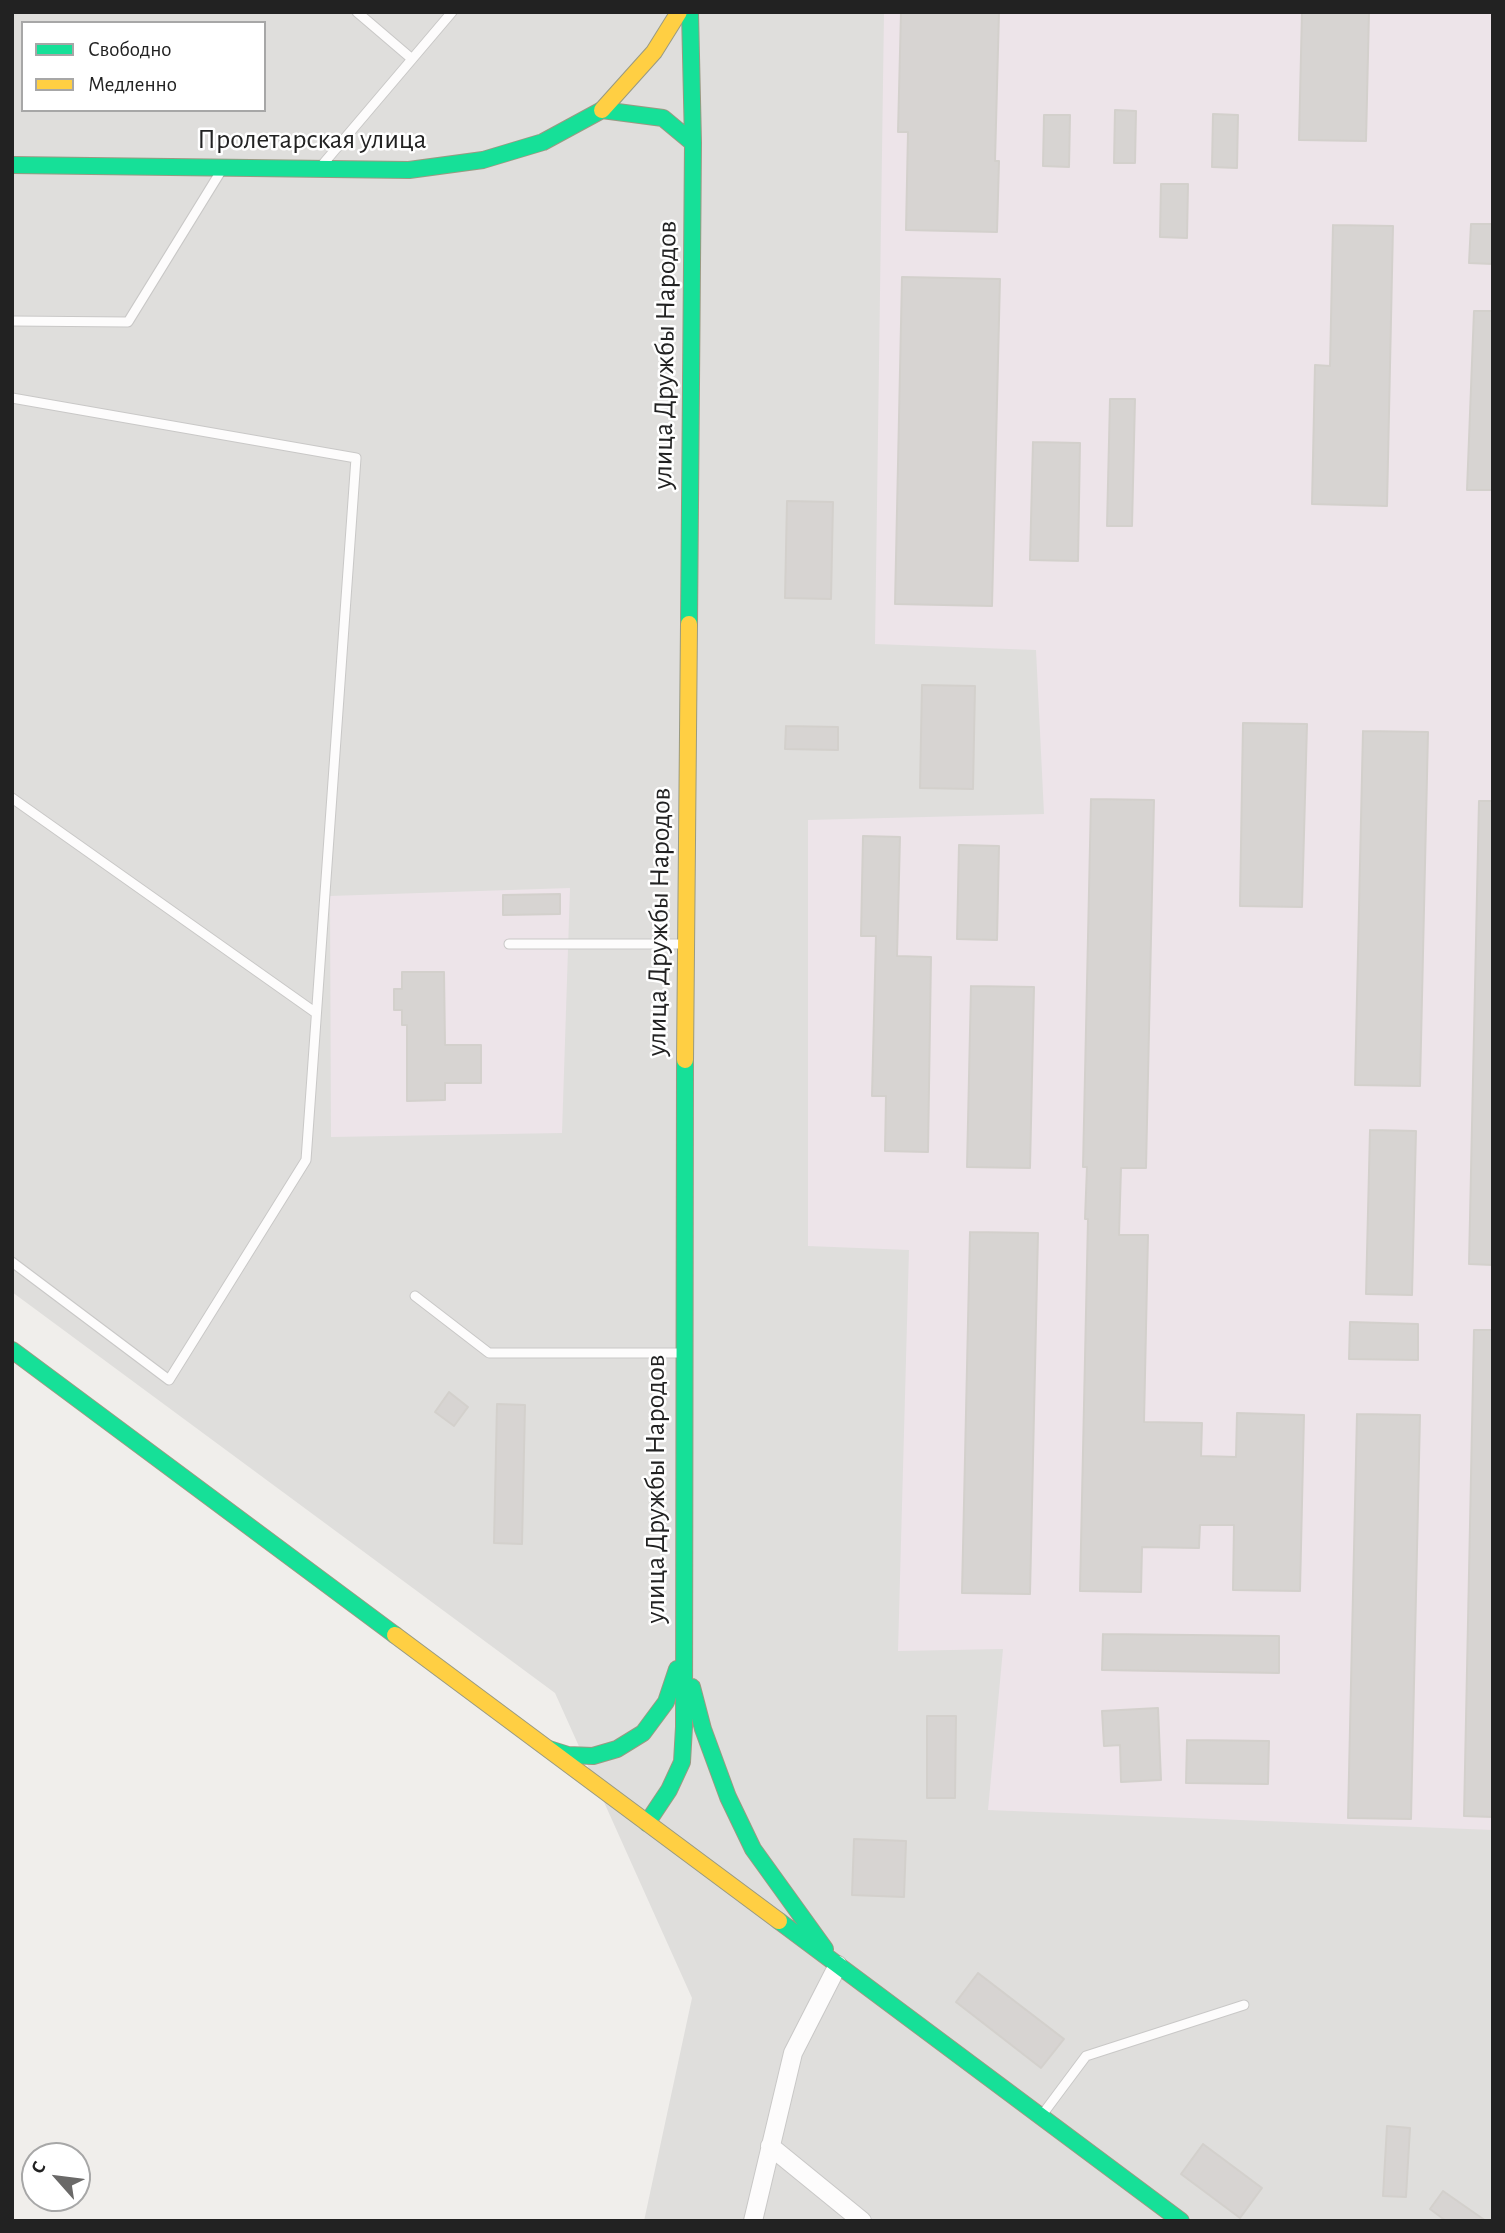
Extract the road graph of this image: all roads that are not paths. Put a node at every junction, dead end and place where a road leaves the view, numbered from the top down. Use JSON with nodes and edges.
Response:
{"nodes":[{"id":1,"x":358,"y":12,"type":"edge"},
{"id":2,"x":452,"y":12,"type":"edge"},
{"id":3,"x":679,"y":12,"type":"edge"},
{"id":4,"x":690,"y":12,"type":"edge"},
{"id":5,"x":412,"y":59,"type":"junction"},
{"id":6,"x":602,"y":110,"type":"junction"},
{"id":7,"x":693,"y":143,"type":"junction"},
{"id":8,"x":12,"y":166,"type":"edge"},
{"id":9,"x":223,"y":168,"type":"junction"},
{"id":10,"x":320,"y":168,"type":"junction"},
{"id":11,"x":12,"y":321,"type":"edge"},
{"id":12,"x":12,"y":398,"type":"edge"},
{"id":13,"x":12,"y":798,"type":"edge"},
{"id":14,"x":509,"y":944,"type":"dead end"},
{"id":15,"x":685,"y":944,"type":"junction"},
{"id":16,"x":316,"y":1013,"type":"junction"},
{"id":17,"x":12,"y":1262,"type":"edge"},
{"id":18,"x":415,"y":1296,"type":"dead end"},
{"id":19,"x":12,"y":1350,"type":"edge"},
{"id":20,"x":682,"y":1353,"type":"junction"},
{"id":21,"x":683,"y":1652,"type":"junction"},
{"id":22,"x":542,"y":1747,"type":"junction"},
{"id":23,"x":647,"y":1823,"type":"junction"},
{"id":24,"x":838,"y":1965,"type":"junction"},
{"id":25,"x":1244,"y":2004,"type":"dead end"},
{"id":26,"x":1041,"y":2116,"type":"junction"},
{"id":27,"x":770,"y":2146,"type":"junction"},
{"id":28,"x":852,"y":2217,"type":"edge"},
{"id":29,"x":752,"y":2221,"type":"edge"},
{"id":30,"x":1181,"y":2221,"type":"edge"}],
"edges":[{"from":1,"to":5,"type":"lane"},
{"from":2,"to":5,"type":"lane"},
{"from":3,"to":6,"type":"street","name":"Пролетарская улица"},
{"from":4,"to":7,"type":"street","name":"улица Дружбы Народов"},
{"from":5,"to":10,"type":"lane"},
{"from":6,"to":7,"type":"street"},
{"from":6,"to":10,"type":"street","name":"Пролетарская улица"},
{"from":7,"to":15,"type":"street","name":"улица Дружбы Народов"},
{"from":8,"to":9,"type":"street","name":"Пролетарская улица"},
{"from":9,"to":10,"type":"street","name":"Пролетарская улица"},
{"from":9,"to":11,"type":"lane"},
{"from":12,"to":16,"type":"lane"},
{"from":13,"to":16,"type":"lane"},
{"from":14,"to":15,"type":"lane"},
{"from":15,"to":20,"type":"street","name":"улица Дружбы Народов"},
{"from":16,"to":17,"type":"lane"},
{"from":18,"to":20,"type":"lane"},
{"from":19,"to":22,"type":"street"},
{"from":20,"to":21,"type":"street","name":"улица Дружбы Народов"},
{"from":21,"to":22,"type":"street"},
{"from":21,"to":23,"type":"street","name":"улица Дружбы Народов"},
{"from":21,"to":24,"type":"street"},
{"from":22,"to":23,"type":"street"},
{"from":23,"to":24,"type":"street"},
{"from":24,"to":26,"type":"street"},
{"from":24,"to":27,"type":"street"},
{"from":25,"to":26,"type":"lane"},
{"from":26,"to":30,"type":"street"},
{"from":27,"to":28,"type":"street"},
{"from":27,"to":29,"type":"street"}]}
